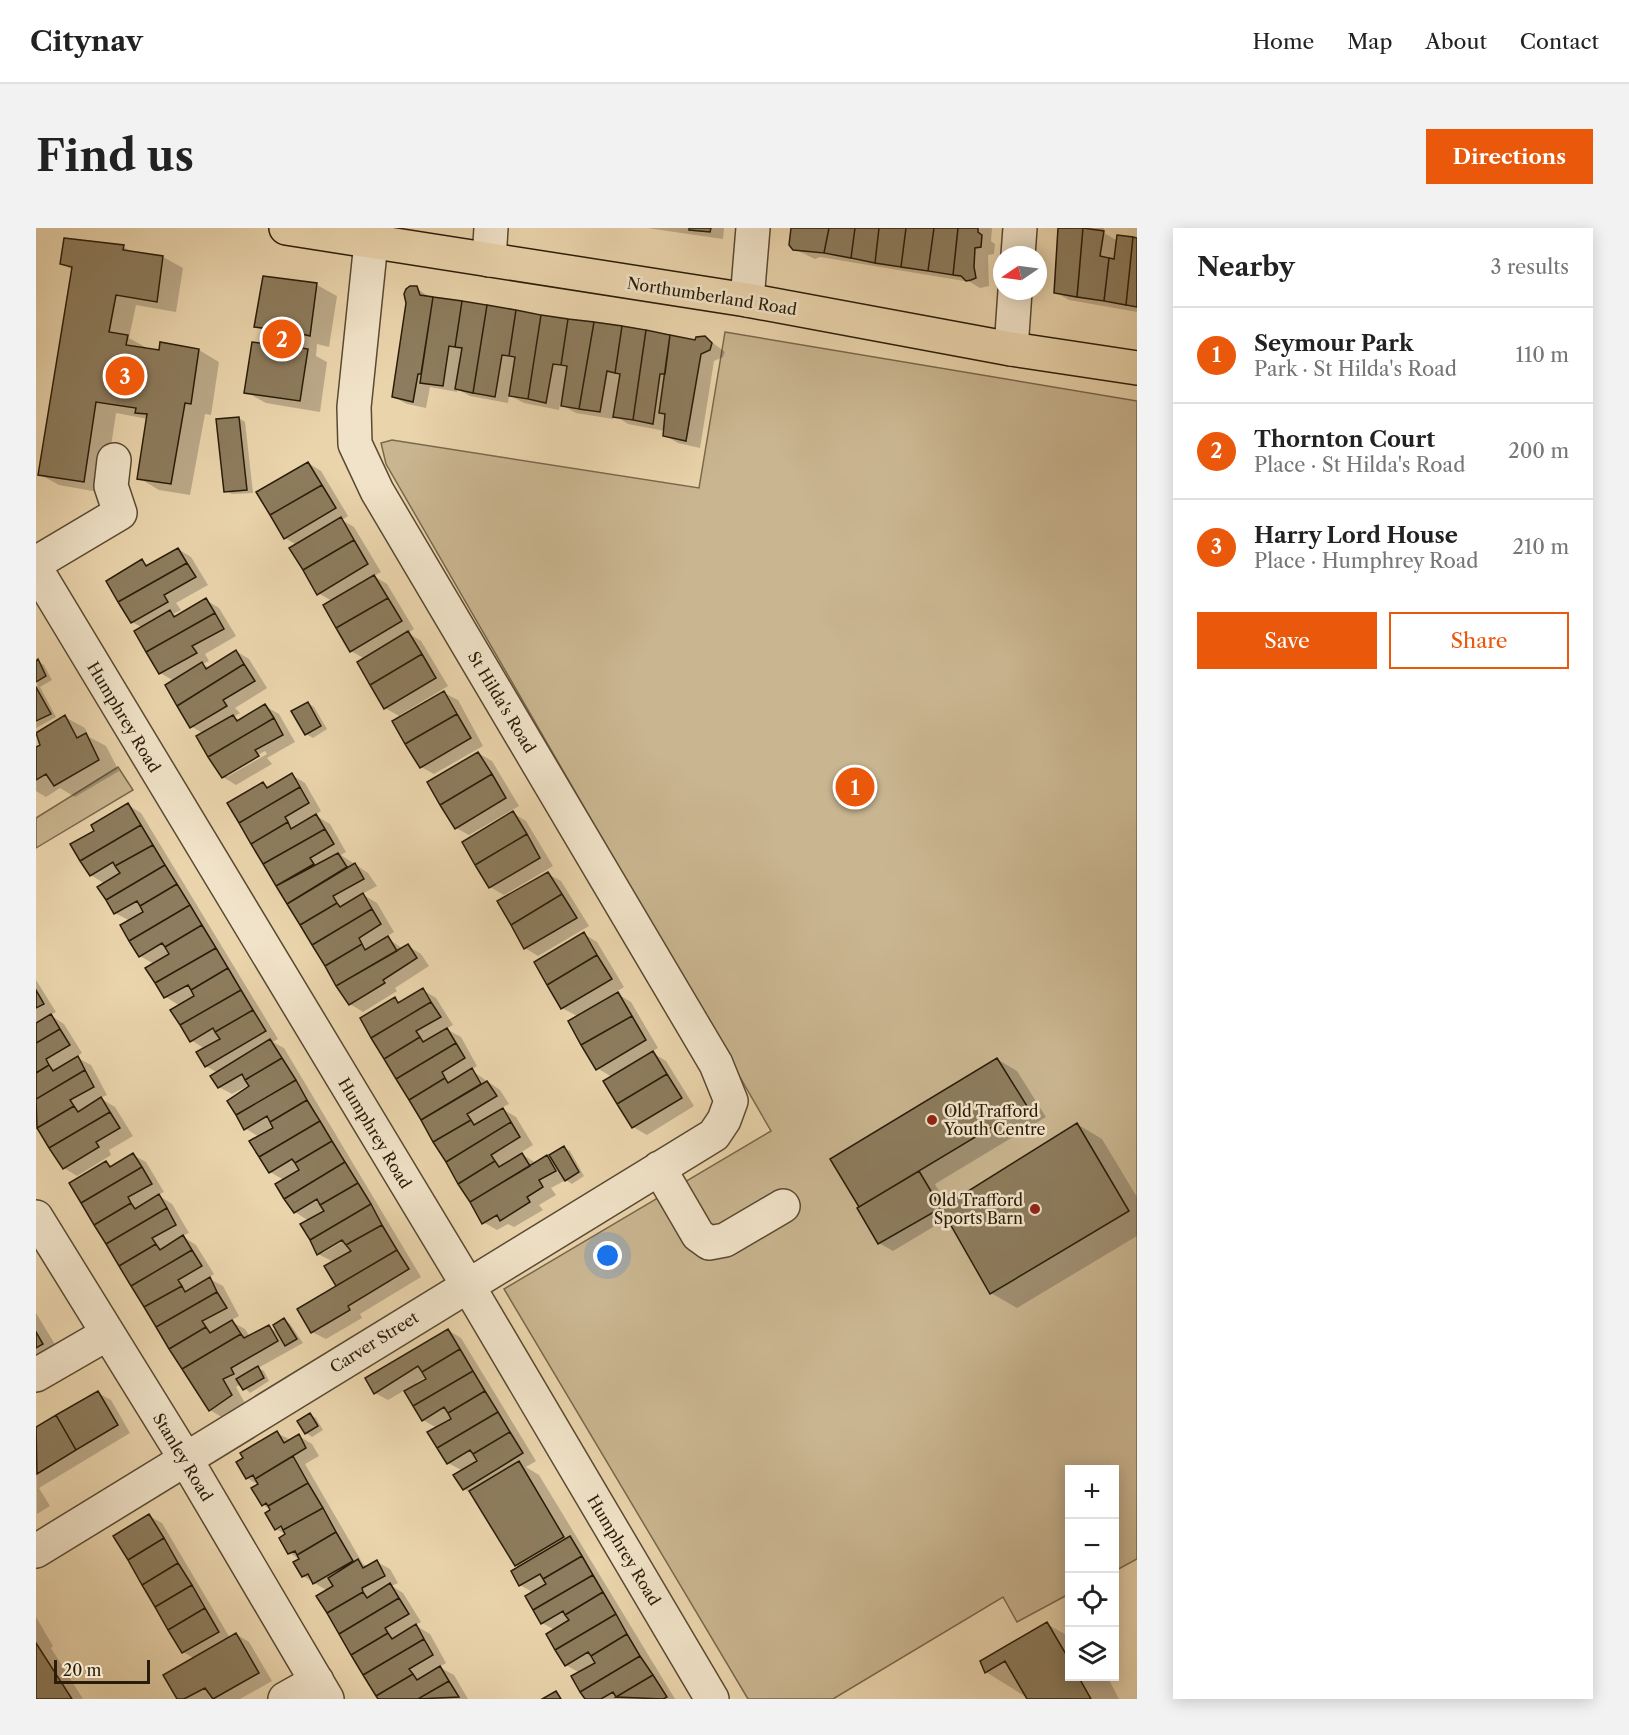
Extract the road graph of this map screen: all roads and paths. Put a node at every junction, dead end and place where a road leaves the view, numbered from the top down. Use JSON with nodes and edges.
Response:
{"nodes":[{"id":1,"x":286,"y":228,"type":"edge"},
{"id":2,"x":491,"y":228,"type":"edge"},
{"id":3,"x":753,"y":228,"type":"edge"},
{"id":4,"x":1020,"y":228,"type":"edge"},
{"id":5,"x":371,"y":242,"type":"junction"},
{"id":6,"x":1019,"y":246,"type":"edge"},
{"id":7,"x":489,"y":260,"type":"junction"},
{"id":8,"x":747,"y":300,"type":"junction"},
{"id":9,"x":1014,"y":300,"type":"edge"},
{"id":10,"x":1011,"y":349,"type":"junction"},
{"id":11,"x":1137,"y":368,"type":"edge"},
{"id":12,"x":114,"y":460,"type":"dead end"},
{"id":13,"x":36,"y":563,"type":"edge"},
{"id":14,"x":36,"y":568,"type":"edge"},
{"id":15,"x":714,"y":1135,"type":"joint"},
{"id":16,"x":659,"y":1168,"type":"junction"},
{"id":17,"x":783,"y":1206,"type":"dead end"},
{"id":18,"x":36,"y":1217,"type":"edge"},
{"id":19,"x":467,"y":1284,"type":"junction"},
{"id":20,"x":107,"y":1334,"type":"junction"},
{"id":21,"x":36,"y":1375,"type":"edge"},
{"id":22,"x":185,"y":1458,"type":"junction"},
{"id":23,"x":39,"y":1559,"type":"edge"},
{"id":24,"x":322,"y":1690,"type":"edge"},
{"id":25,"x":285,"y":1699,"type":"edge"},
{"id":26,"x":712,"y":1699,"type":"edge"}],
"edges":[{"from":1,"to":5,"type":"main road","name":"Northumberland Road"},
{"from":2,"to":7,"type":"street"},
{"from":3,"to":8,"type":"street"},
{"from":4,"to":6,"type":"street"},
{"from":5,"to":7,"type":"main road","name":"Northumberland Road"},
{"from":5,"to":15,"type":"street","name":"St Hilda's Road"},
{"from":7,"to":8,"type":"main road","name":"Northumberland Road"},
{"from":8,"to":10,"type":"main road","name":"Northumberland Road"},
{"from":9,"to":10,"type":"street"},
{"from":10,"to":11,"type":"main road","name":"Northumberland Road"},
{"from":12,"to":13,"type":"street"},
{"from":14,"to":19,"type":"street","name":"Humphrey Road"},
{"from":15,"to":16,"type":"street","name":"Carver Street"},
{"from":16,"to":17,"type":"street"},
{"from":16,"to":19,"type":"street","name":"Carver Street"},
{"from":18,"to":20,"type":"street","name":"Stanley Road"},
{"from":19,"to":22,"type":"street","name":"Carver Street"},
{"from":19,"to":26,"type":"street","name":"Humphrey Road"},
{"from":20,"to":21,"type":"street"},
{"from":20,"to":22,"type":"street","name":"Stanley Road"},
{"from":22,"to":23,"type":"street","name":"Carver Street"},
{"from":22,"to":24,"type":"street","name":"Stanley Road"},
{"from":24,"to":25,"type":"street"}]}
